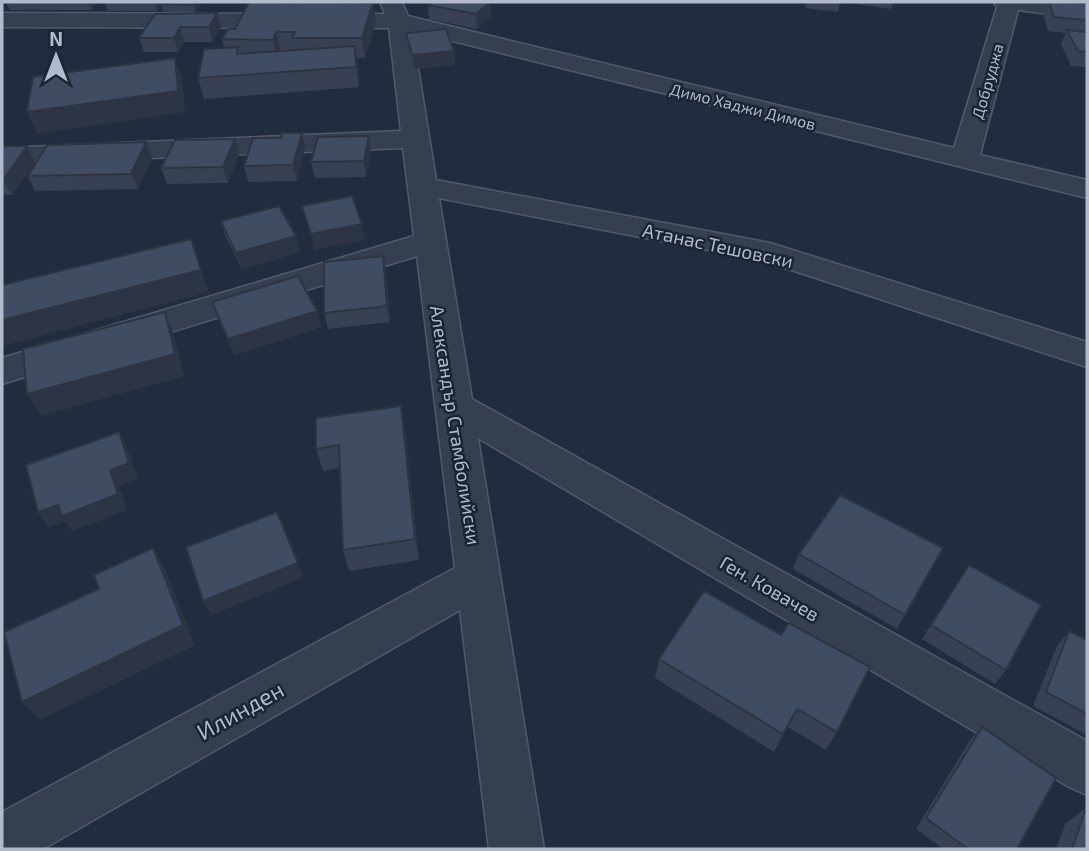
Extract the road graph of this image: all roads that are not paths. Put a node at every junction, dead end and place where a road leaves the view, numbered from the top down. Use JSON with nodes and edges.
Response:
{"nodes":[{"id":1,"x":1004,"y":2,"type":"edge"},
{"id":2,"x":1009,"y":2,"type":"edge"},
{"id":3,"x":395,"y":11,"type":"edge"},
{"id":4,"x":1087,"y":12,"type":"edge"},
{"id":5,"x":2,"y":20,"type":"edge"},
{"id":6,"x":415,"y":139,"type":"junction"},
{"id":7,"x":2,"y":156,"type":"edge"},
{"id":8,"x":965,"y":160,"type":"junction"},
{"id":9,"x":422,"y":186,"type":"junction"},
{"id":10,"x":1087,"y":189,"type":"edge"},
{"id":11,"x":429,"y":242,"type":"junction"},
{"id":12,"x":1087,"y":355,"type":"edge"},
{"id":13,"x":2,"y":371,"type":"edge"},
{"id":14,"x":453,"y":407,"type":"junction"},
{"id":15,"x":479,"y":577,"type":"junction"},
{"id":16,"x":1087,"y":769,"type":"edge"},
{"id":17,"x":2,"y":842,"type":"edge"},
{"id":18,"x":517,"y":849,"type":"edge"}],
"edges":[{"from":1,"to":2,"type":"street"},
{"from":2,"to":4,"type":"street"},
{"from":2,"to":8,"type":"street","name":"Добруджа"},
{"from":3,"to":5,"type":"street","name":"Димо Хаджи Димов"},
{"from":3,"to":6,"type":"street","name":"Александър Стамболийски"},
{"from":3,"to":8,"type":"street","name":"Димо Хаджи Димов"},
{"from":6,"to":7,"type":"street"},
{"from":6,"to":9,"type":"street","name":"Александър Стамболийски"},
{"from":8,"to":10,"type":"street","name":"Димо Хаджи Димов"},
{"from":9,"to":11,"type":"street","name":"Александър Стамболийски"},
{"from":9,"to":12,"type":"street","name":"Атанас Тешовски"},
{"from":11,"to":13,"type":"street"},
{"from":11,"to":14,"type":"street","name":"Александър Стамболийски"},
{"from":14,"to":15,"type":"street","name":"Александър Стамболийски"},
{"from":14,"to":16,"type":"street","name":"Ген. Ковачев"},
{"from":15,"to":17,"type":"street","name":"Илинден"},
{"from":15,"to":18,"type":"street","name":"Александър Стамболийски"}]}
